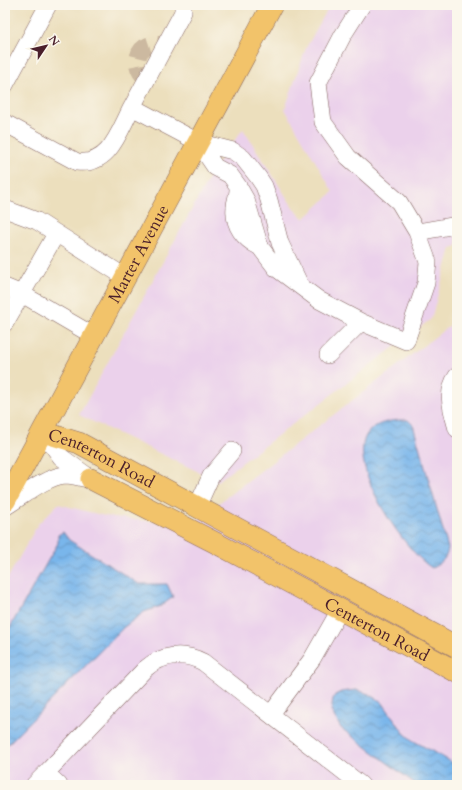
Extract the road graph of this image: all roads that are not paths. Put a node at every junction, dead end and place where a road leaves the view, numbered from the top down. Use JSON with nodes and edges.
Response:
{"nodes":[{"id":1,"x":48,"y":5,"type":"edge"},
{"id":2,"x":183,"y":5,"type":"edge"},
{"id":3,"x":272,"y":5,"type":"edge"},
{"id":4,"x":362,"y":5,"type":"edge"},
{"id":5,"x":5,"y":85,"type":"edge"},
{"id":6,"x":132,"y":107,"type":"junction"},
{"id":7,"x":5,"y":123,"type":"edge"},
{"id":8,"x":198,"y":142,"type":"junction"},
{"id":9,"x":5,"y":209,"type":"edge"},
{"id":10,"x":457,"y":225,"type":"edge"},
{"id":11,"x":418,"y":232,"type":"junction"},
{"id":12,"x":56,"y":234,"type":"junction"},
{"id":13,"x":125,"y":277,"type":"junction"},
{"id":14,"x":300,"y":285,"type":"junction"},
{"id":15,"x":5,"y":287,"type":"edge"},
{"id":16,"x":22,"y":294,"type":"junction"},
{"id":17,"x":361,"y":322,"type":"junction"},
{"id":18,"x":5,"y":323,"type":"edge"},
{"id":19,"x":94,"y":336,"type":"junction"},
{"id":20,"x":328,"y":355,"type":"dead end"},
{"id":21,"x":457,"y":376,"type":"edge"},
{"id":22,"x":457,"y":429,"type":"edge"},
{"id":23,"x":43,"y":432,"type":"junction"},
{"id":24,"x":232,"y":451,"type":"dead end"},
{"id":25,"x":91,"y":479,"type":"junction"},
{"id":26,"x":5,"y":501,"type":"edge"},
{"id":27,"x":197,"y":507,"type":"junction"},
{"id":28,"x":5,"y":508,"type":"edge"},
{"id":29,"x":340,"y":610,"type":"junction"},
{"id":30,"x":457,"y":647,"type":"edge"},
{"id":31,"x":457,"y":672,"type":"edge"},
{"id":32,"x":271,"y":714,"type":"junction"},
{"id":33,"x":46,"y":773,"type":"junction"},
{"id":34,"x":34,"y":785,"type":"edge"},
{"id":35,"x":59,"y":785,"type":"edge"},
{"id":36,"x":361,"y":785,"type":"edge"}],
"edges":[{"from":1,"to":5,"type":"street"},
{"from":2,"to":6,"type":"street"},
{"from":3,"to":8,"type":"main road","name":"Marter Avenue"},
{"from":4,"to":11,"type":"street"},
{"from":6,"to":7,"type":"street"},
{"from":6,"to":8,"type":"street"},
{"from":8,"to":13,"type":"main road","name":"Marter Avenue"},
{"from":8,"to":14,"type":"street"},
{"from":8,"to":14,"type":"street"},
{"from":9,"to":12,"type":"street"},
{"from":10,"to":11,"type":"street"},
{"from":11,"to":17,"type":"street"},
{"from":12,"to":13,"type":"street"},
{"from":12,"to":16,"type":"street"},
{"from":13,"to":19,"type":"main road","name":"Marter Avenue"},
{"from":14,"to":17,"type":"street"},
{"from":15,"to":16,"type":"street"},
{"from":16,"to":18,"type":"street"},
{"from":16,"to":19,"type":"street"},
{"from":17,"to":20,"type":"street"},
{"from":19,"to":23,"type":"main road","name":"Marter Avenue"},
{"from":21,"to":22,"type":"street"},
{"from":23,"to":25,"type":"street","name":"Centerton Road"},
{"from":23,"to":26,"type":"main road","name":"Marter Avenue"},
{"from":23,"to":27,"type":"main road","name":"Centerton Road"},
{"from":24,"to":27,"type":"street"},
{"from":25,"to":28,"type":"street"},
{"from":25,"to":29,"type":"main road","name":"Centerton Road"},
{"from":27,"to":30,"type":"main road","name":"Centerton Road"},
{"from":29,"to":31,"type":"main road","name":"Centerton Road"},
{"from":29,"to":32,"type":"street"},
{"from":32,"to":33,"type":"street"},
{"from":32,"to":36,"type":"street"},
{"from":33,"to":34,"type":"street"},
{"from":33,"to":35,"type":"street"}]}
